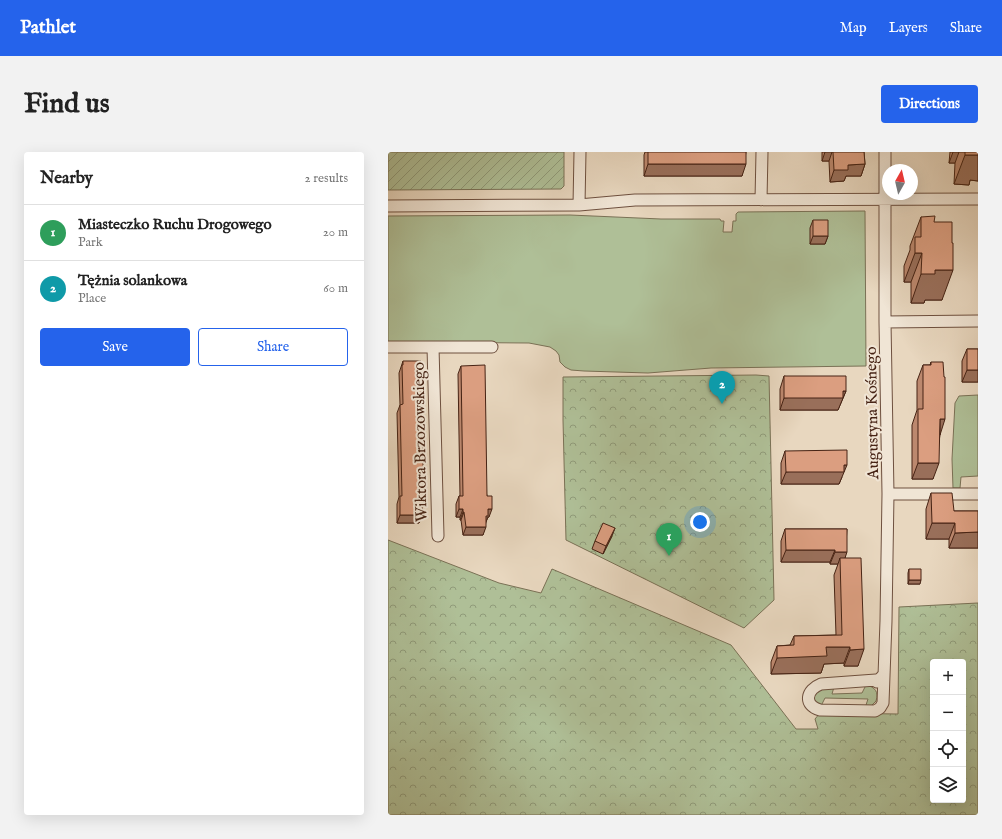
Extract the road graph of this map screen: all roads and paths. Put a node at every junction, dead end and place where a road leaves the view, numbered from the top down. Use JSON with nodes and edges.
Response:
{"nodes":[{"id":1,"x":580,"y":152,"type":"edge"},
{"id":2,"x":762,"y":152,"type":"edge"},
{"id":3,"x":886,"y":152,"type":"edge"},
{"id":4,"x":886,"y":164,"type":"edge"},
{"id":5,"x":882,"y":199,"type":"edge"},
{"id":6,"x":918,"y":199,"type":"edge"},
{"id":7,"x":978,"y":199,"type":"edge"},
{"id":8,"x":761,"y":200,"type":"junction"},
{"id":9,"x":886,"y":200,"type":"edge"},
{"id":10,"x":579,"y":205,"type":"junction"},
{"id":11,"x":388,"y":206,"type":"edge"},
{"id":12,"x":885,"y":322,"type":"junction"},
{"id":13,"x":978,"y":322,"type":"edge"},
{"id":14,"x":388,"y":347,"type":"edge"},
{"id":15,"x":433,"y":347,"type":"junction"},
{"id":16,"x":492,"y":347,"type":"dead end"},
{"id":17,"x":888,"y":494,"type":"junction"},
{"id":18,"x":978,"y":494,"type":"edge"},
{"id":19,"x":438,"y":536,"type":"dead end"},
{"id":20,"x":884,"y":674,"type":"junction"}],
"edges":[{"from":1,"to":10,"type":"street"},
{"from":2,"to":8,"type":"street"},
{"from":3,"to":4,"type":"street","name":"Augustyna Kośnego"},
{"from":5,"to":8,"type":"street"},
{"from":6,"to":7,"type":"street"},
{"from":8,"to":10,"type":"street"},
{"from":9,"to":12,"type":"street","name":"Augustyna Kośnego"},
{"from":10,"to":11,"type":"street"},
{"from":12,"to":13,"type":"street"},
{"from":12,"to":17,"type":"street","name":"Augustyna Kośnego"},
{"from":14,"to":15,"type":"street"},
{"from":15,"to":16,"type":"street"},
{"from":15,"to":19,"type":"street","name":"Wiktora Brzozowskiego"},
{"from":17,"to":18,"type":"street"},
{"from":17,"to":20,"type":"street","name":"Augustyna Kośnego"},
{"from":20,"to":20,"type":"street","name":"Augustyna Kośnego"}]}
